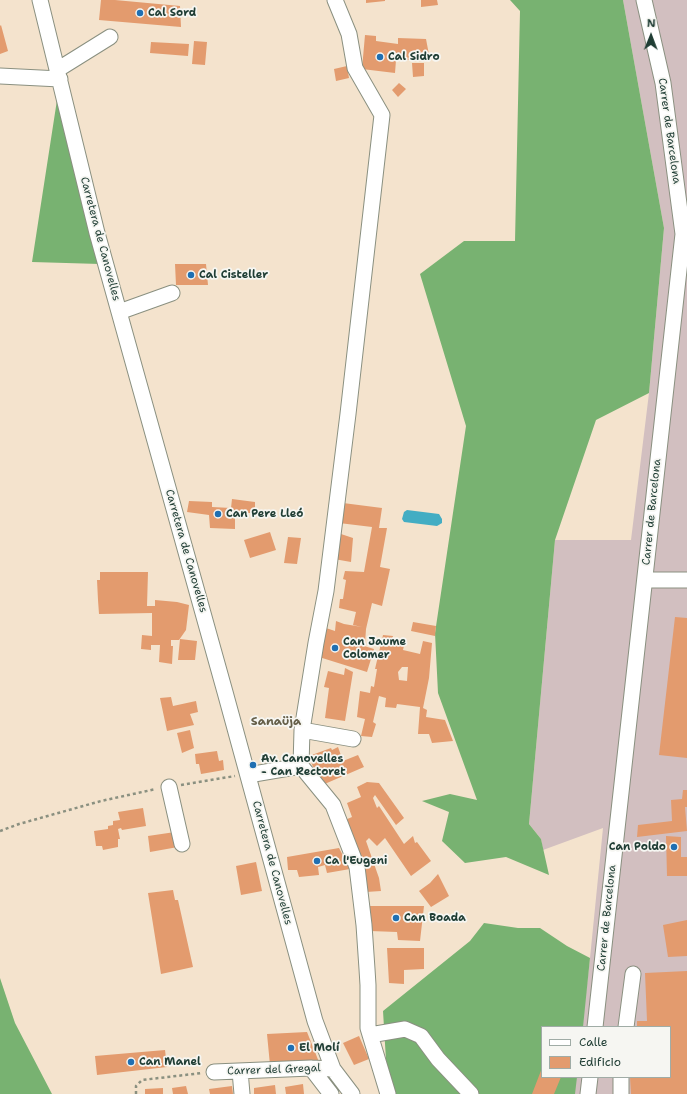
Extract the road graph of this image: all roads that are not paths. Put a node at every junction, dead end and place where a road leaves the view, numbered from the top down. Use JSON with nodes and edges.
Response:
{"nodes":[{"id":1,"x":40,"y":0,"type":"edge"},
{"id":2,"x":335,"y":0,"type":"edge"},
{"id":3,"x":644,"y":0,"type":"edge"},
{"id":4,"x":110,"y":37,"type":"dead end"},
{"id":5,"x":58,"y":74,"type":"junction"},
{"id":6,"x":0,"y":76,"type":"edge"},
{"id":7,"x":172,"y":293,"type":"dead end"},
{"id":8,"x":119,"y":312,"type":"junction"},
{"id":9,"x":645,"y":580,"type":"junction"},
{"id":10,"x":687,"y":580,"type":"edge"},
{"id":11,"x":302,"y":730,"type":"junction"},
{"id":12,"x":353,"y":739,"type":"dead end"},
{"id":13,"x":301,"y":766,"type":"junction"},
{"id":14,"x":248,"y":774,"type":"junction"},
{"id":15,"x":169,"y":787,"type":"road end"},
{"id":16,"x":182,"y":844,"type":"dead end"},
{"id":17,"x":633,"y":974,"type":"dead end"},
{"id":18,"x":595,"y":1026,"type":"edge"},
{"id":19,"x":626,"y":1026,"type":"edge"},
{"id":20,"x":370,"y":1035,"type":"junction"},
{"id":21,"x":311,"y":1068,"type":"junction"},
{"id":22,"x":333,"y":1069,"type":"junction"},
{"id":23,"x":240,"y":1071,"type":"junction"},
{"id":24,"x":214,"y":1072,"type":"road end"},
{"id":25,"x":590,"y":1078,"type":"edge"},
{"id":26,"x":621,"y":1078,"type":"edge"},
{"id":27,"x":242,"y":1094,"type":"edge"},
{"id":28,"x":331,"y":1094,"type":"edge"},
{"id":29,"x":352,"y":1094,"type":"edge"},
{"id":30,"x":388,"y":1094,"type":"edge"},
{"id":31,"x":472,"y":1094,"type":"edge"},
{"id":32,"x":588,"y":1094,"type":"edge"},
{"id":33,"x":621,"y":1094,"type":"edge"}],
"edges":[{"from":1,"to":5,"type":"street","name":"Carretera de Canovelles"},
{"from":2,"to":11,"type":"street"},
{"from":3,"to":9,"type":"street","name":"Carrer de Barcelona"},
{"from":4,"to":5,"type":"street"},
{"from":5,"to":6,"type":"street"},
{"from":5,"to":8,"type":"street","name":"Carretera de Canovelles"},
{"from":7,"to":8,"type":"street"},
{"from":8,"to":14,"type":"street","name":"Carretera de Canovelles"},
{"from":9,"to":10,"type":"street"},
{"from":9,"to":18,"type":"street","name":"Carrer de Barcelona"},
{"from":11,"to":12,"type":"street"},
{"from":11,"to":13,"type":"street"},
{"from":13,"to":14,"type":"street"},
{"from":13,"to":20,"type":"street"},
{"from":14,"to":22,"type":"street","name":"Carretera de Canovelles"},
{"from":15,"to":16,"type":"street"},
{"from":17,"to":19,"type":"street"},
{"from":20,"to":30,"type":"street"},
{"from":20,"to":31,"type":"street"},
{"from":21,"to":22,"type":"street","name":"Carrer del Gregal"},
{"from":21,"to":23,"type":"street","name":"Carrer del Gregal"},
{"from":21,"to":28,"type":"street"},
{"from":22,"to":29,"type":"street","name":"Carretera de Canovelles"},
{"from":23,"to":24,"type":"street","name":"Carrer del Gregal"},
{"from":23,"to":27,"type":"street"},
{"from":25,"to":32,"type":"street"},
{"from":26,"to":33,"type":"street"}]}
